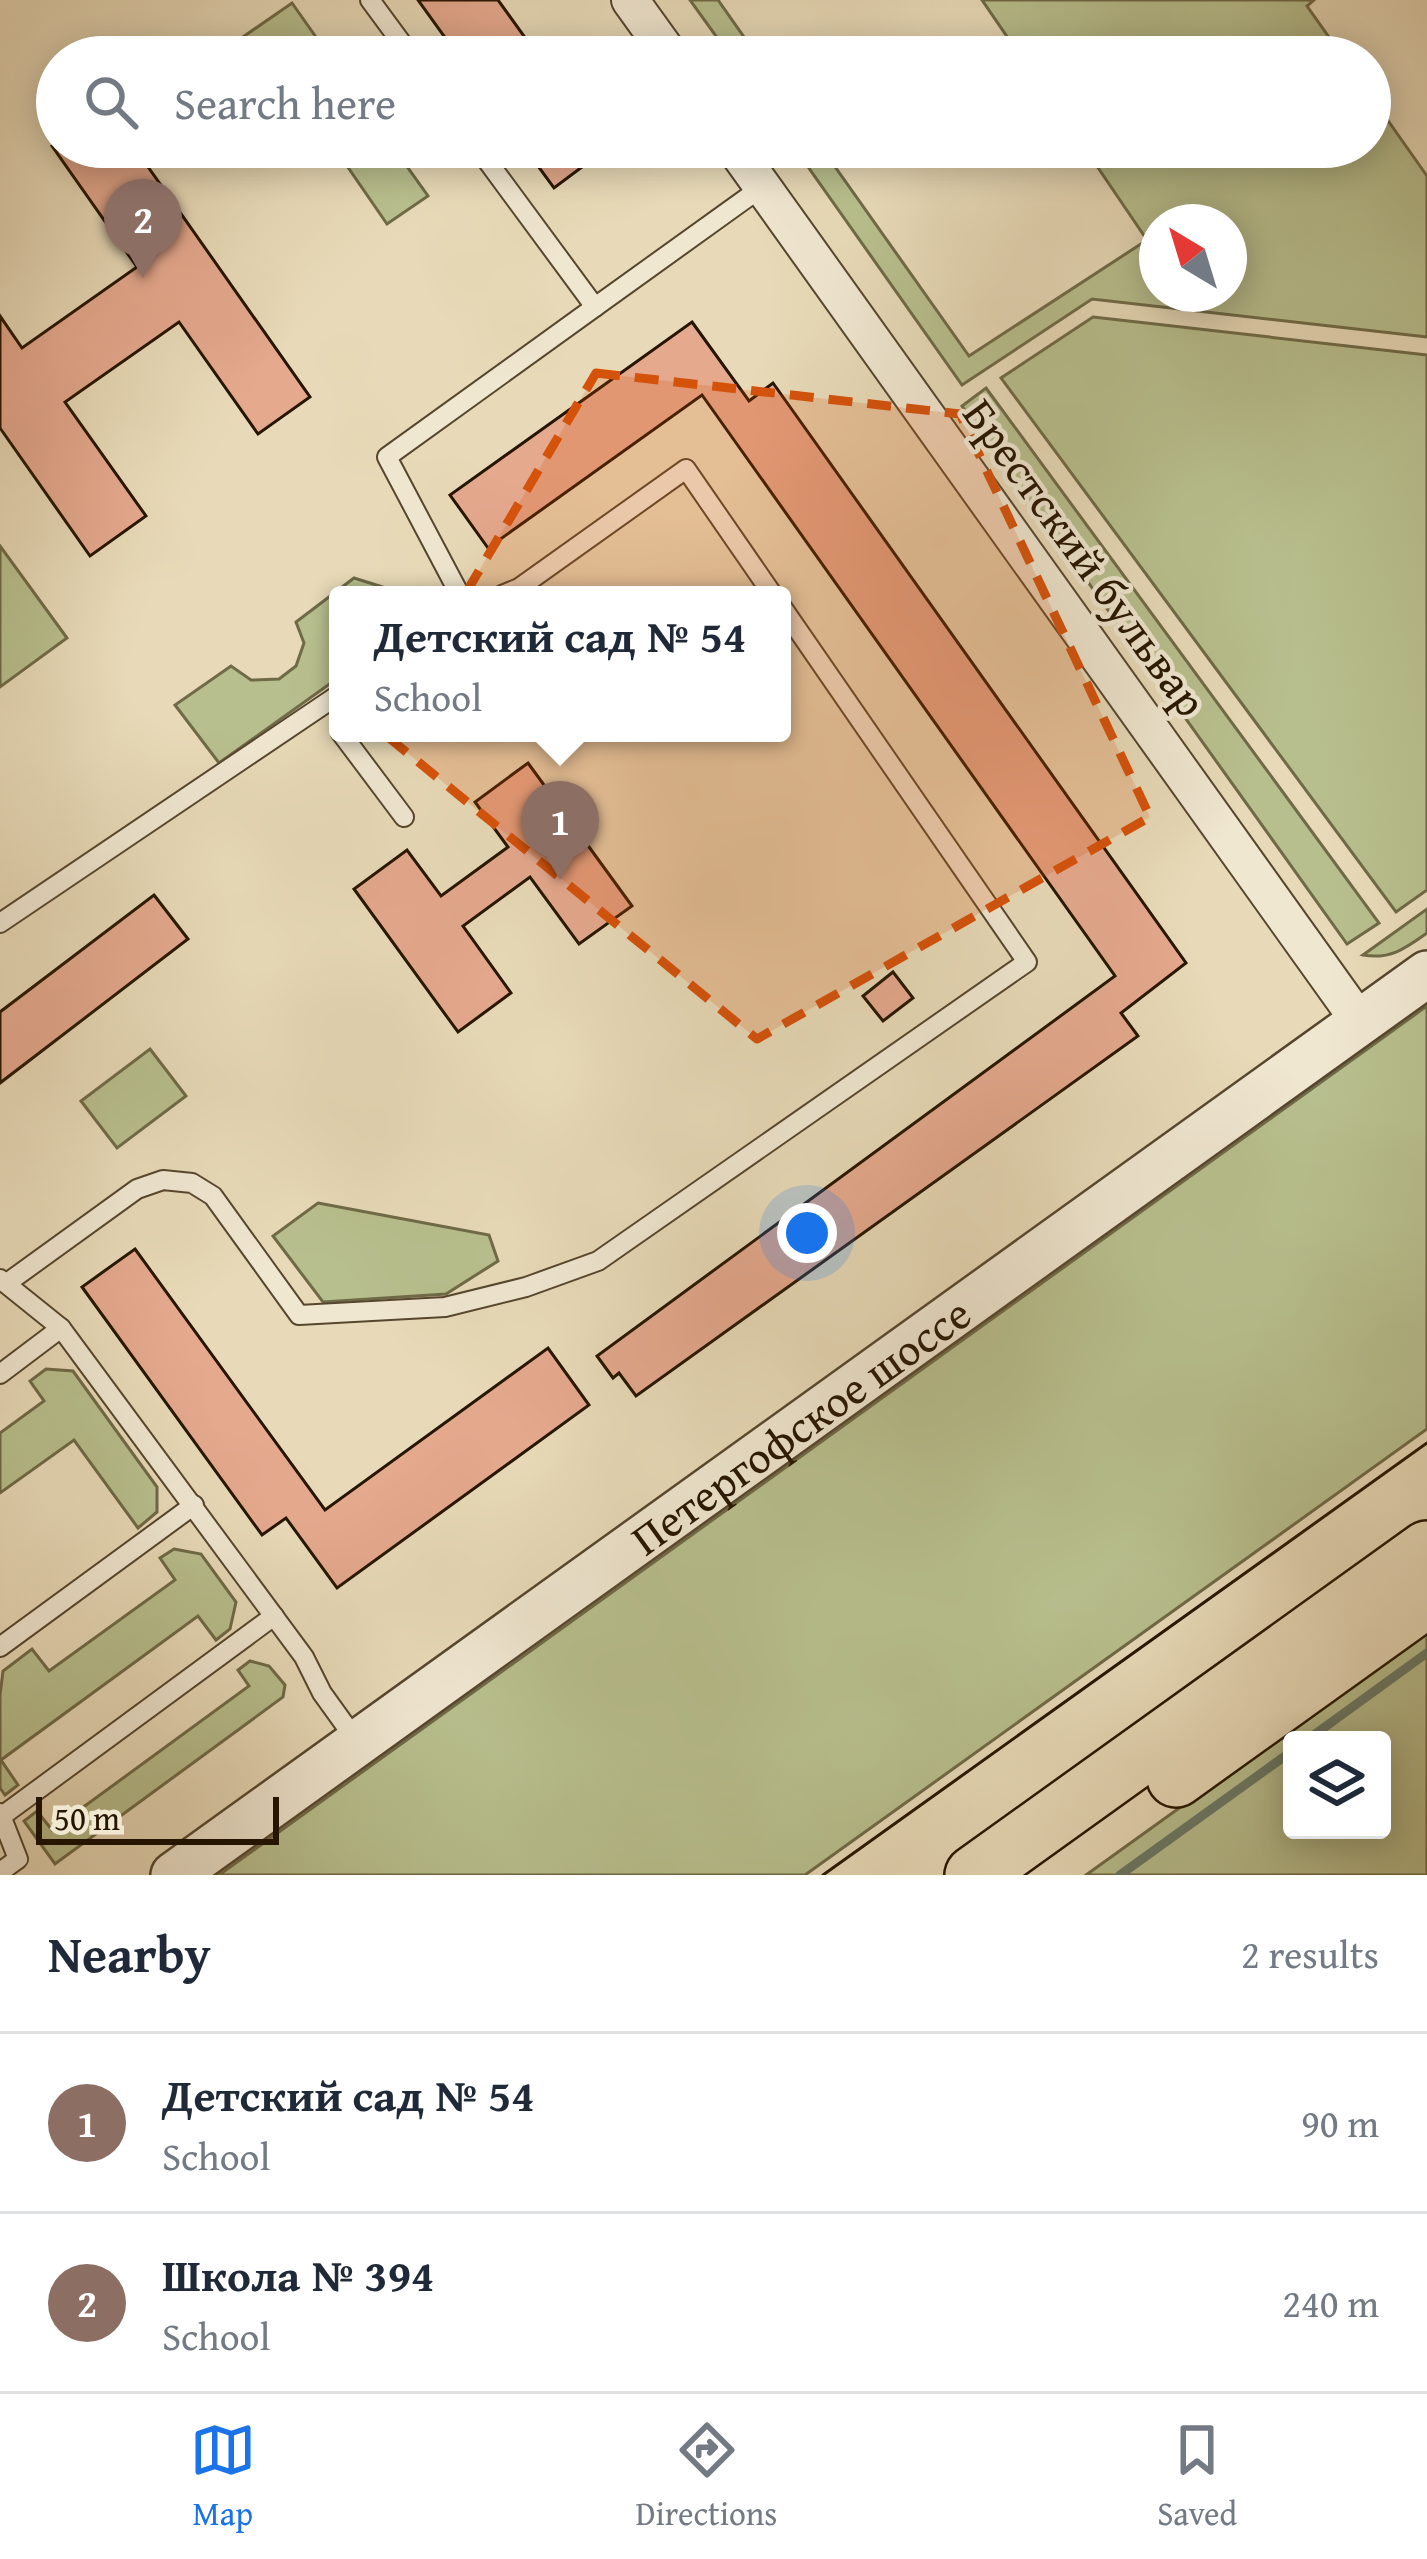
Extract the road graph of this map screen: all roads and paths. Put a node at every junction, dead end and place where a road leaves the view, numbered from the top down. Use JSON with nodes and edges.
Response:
{"nodes":[{"id":1,"x":370,"y":0,"type":"edge"},
{"id":2,"x":631,"y":0,"type":"edge"},
{"id":3,"x":397,"y":36,"type":"edge"},
{"id":4,"x":656,"y":36,"type":"edge"},
{"id":5,"x":493,"y":168,"type":"edge"},
{"id":6,"x":749,"y":168,"type":"edge"},
{"id":7,"x":762,"y":187,"type":"junction"},
{"id":8,"x":595,"y":307,"type":"junction"},
{"id":9,"x":455,"y":586,"type":"edge"},
{"id":10,"x":522,"y":586,"type":"edge"},
{"id":11,"x":767,"y":586,"type":"edge"},
{"id":12,"x":791,"y":621,"type":"edge"},
{"id":13,"x":329,"y":702,"type":"edge"},
{"id":14,"x":348,"y":742,"type":"edge"},
{"id":15,"x":404,"y":817,"type":"dead end"},
{"id":16,"x":0,"y":923,"type":"edge"},
{"id":17,"x":1427,"y":974,"type":"edge"},
{"id":18,"x":1360,"y":1022,"type":"junction"},
{"id":19,"x":3,"y":1281,"type":"edge"},
{"id":20,"x":62,"y":1328,"type":"junction"},
{"id":21,"x":0,"y":1374,"type":"edge"},
{"id":22,"x":194,"y":1505,"type":"junction"},
{"id":23,"x":1427,"y":1550,"type":"edge"},
{"id":24,"x":1427,"y":1598,"type":"edge"},
{"id":25,"x":274,"y":1616,"type":"junction"},
{"id":26,"x":0,"y":1647,"type":"edge"},
{"id":27,"x":358,"y":1743,"type":"junction"},
{"id":28,"x":1,"y":1815,"type":"edge"},
{"id":29,"x":0,"y":1872,"type":"edge"},
{"id":30,"x":174,"y":1875,"type":"edge"},
{"id":31,"x":974,"y":1875,"type":"edge"},
{"id":32,"x":1041,"y":1875,"type":"edge"}],
"edges":[{"from":1,"to":3,"type":"lane"},
{"from":2,"to":4,"type":"street"},
{"from":5,"to":8,"type":"lane"},
{"from":6,"to":7,"type":"street","name":"Брестский бульвар"},
{"from":7,"to":8,"type":"lane"},
{"from":7,"to":18,"type":"street","name":"Брестский бульвар"},
{"from":8,"to":9,"type":"lane"},
{"from":10,"to":11,"type":"lane"},
{"from":12,"to":19,"type":"lane"},
{"from":13,"to":16,"type":"lane"},
{"from":14,"to":15,"type":"lane"},
{"from":17,"to":18,"type":"street","name":"Петергофское шоссе"},
{"from":18,"to":27,"type":"street","name":"Петергофское шоссе"},
{"from":19,"to":20,"type":"lane"},
{"from":20,"to":21,"type":"lane"},
{"from":20,"to":22,"type":"lane"},
{"from":22,"to":25,"type":"lane"},
{"from":22,"to":26,"type":"lane"},
{"from":23,"to":31,"type":"main road"},
{"from":24,"to":32,"type":"main road"},
{"from":25,"to":27,"type":"lane"},
{"from":25,"to":28,"type":"lane"},
{"from":27,"to":30,"type":"street","name":"Петергофское шоссе"},
{"from":28,"to":29,"type":"lane"}]}
